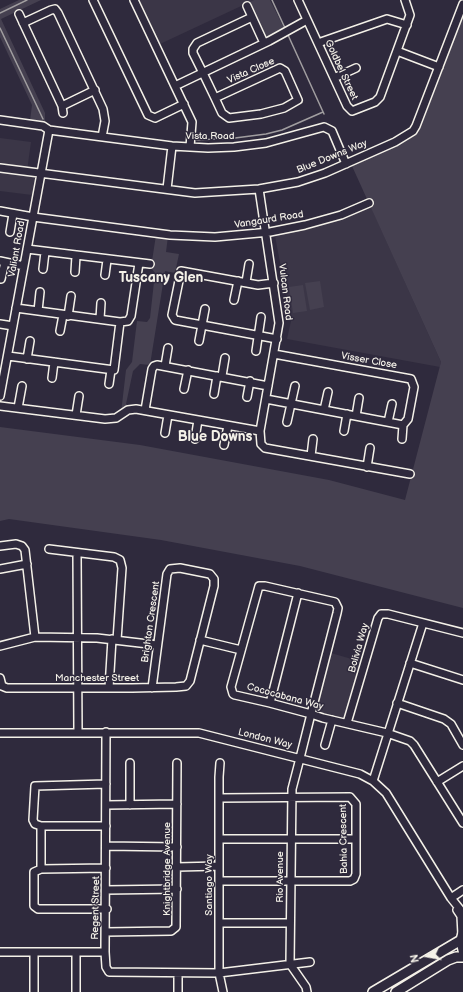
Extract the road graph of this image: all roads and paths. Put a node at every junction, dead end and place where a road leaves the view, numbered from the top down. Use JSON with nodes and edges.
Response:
{"nodes":[{"id":1,"x":93,"y":0,"type":"edge"},
{"id":2,"x":134,"y":0,"type":"edge"},
{"id":3,"x":298,"y":0,"type":"edge"},
{"id":4,"x":405,"y":0,"type":"edge"},
{"id":5,"x":463,"y":4,"type":"edge"},
{"id":6,"x":247,"y":6,"type":"dead end"},
{"id":7,"x":19,"y":14,"type":"dead end"},
{"id":8,"x":252,"y":17,"type":"junction"},
{"id":9,"x":307,"y":20,"type":"junction"},
{"id":10,"x":23,"y":23,"type":"junction"},
{"id":11,"x":407,"y":25,"type":"junction"},
{"id":12,"x":264,"y":43,"type":"junction"},
{"id":13,"x":318,"y":43,"type":"junction"},
{"id":14,"x":397,"y":51,"type":"junction"},
{"id":15,"x":439,"y":67,"type":"junction"},
{"id":16,"x":356,"y":68,"type":"dead end"},
{"id":17,"x":203,"y":73,"type":"junction"},
{"id":18,"x":334,"y":78,"type":"junction"},
{"id":19,"x":175,"y":86,"type":"junction"},
{"id":20,"x":95,"y":90,"type":"junction"},
{"id":21,"x":215,"y":98,"type":"junction"},
{"id":22,"x":184,"y":104,"type":"junction"},
{"id":23,"x":0,"y":120,"type":"edge"},
{"id":24,"x":49,"y":130,"type":"junction"},
{"id":25,"x":102,"y":137,"type":"junction"},
{"id":26,"x":172,"y":146,"type":"junction"},
{"id":27,"x":190,"y":147,"type":"junction"},
{"id":28,"x":346,"y":164,"type":"junction"},
{"id":29,"x":0,"y":168,"type":"edge"},
{"id":30,"x":40,"y":174,"type":"junction"},
{"id":31,"x":167,"y":189,"type":"junction"},
{"id":32,"x":259,"y":190,"type":"junction"},
{"id":33,"x":369,"y":203,"type":"dead end"},
{"id":34,"x":0,"y":211,"type":"edge"},
{"id":35,"x":13,"y":214,"type":"junction"},
{"id":36,"x":33,"y":217,"type":"junction"},
{"id":37,"x":10,"y":232,"type":"dead end"},
{"id":38,"x":266,"y":233,"type":"junction"},
{"id":39,"x":27,"y":249,"type":"junction"},
{"id":40,"x":45,"y":252,"type":"junction"},
{"id":41,"x":76,"y":256,"type":"junction"},
{"id":42,"x":107,"y":260,"type":"junction"},
{"id":43,"x":2,"y":262,"type":"edge"},
{"id":44,"x":139,"y":263,"type":"junction"},
{"id":45,"x":150,"y":264,"type":"dead end"},
{"id":46,"x":249,"y":264,"type":"dead end"},
{"id":47,"x":24,"y":266,"type":"junction"},
{"id":48,"x":43,"y":269,"type":"dead end"},
{"id":49,"x":75,"y":272,"type":"dead end"},
{"id":50,"x":105,"y":275,"type":"dead end"},
{"id":51,"x":1,"y":279,"type":"dead end"},
{"id":52,"x":242,"y":282,"type":"junction"},
{"id":53,"x":274,"y":283,"type":"junction"},
{"id":54,"x":40,"y":292,"type":"dead end"},
{"id":55,"x":71,"y":296,"type":"dead end"},
{"id":56,"x":234,"y":300,"type":"dead end"},
{"id":57,"x":101,"y":303,"type":"dead end"},
{"id":58,"x":16,"y":308,"type":"junction"},
{"id":59,"x":205,"y":309,"type":"dead end"},
{"id":60,"x":38,"y":311,"type":"junction"},
{"id":61,"x":65,"y":315,"type":"junction"},
{"id":62,"x":261,"y":317,"type":"dead end"},
{"id":63,"x":100,"y":319,"type":"junction"},
{"id":64,"x":120,"y":322,"type":"junction"},
{"id":65,"x":0,"y":324,"type":"edge"},
{"id":66,"x":201,"y":325,"type":"junction"},
{"id":67,"x":13,"y":326,"type":"junction"},
{"id":68,"x":60,"y":331,"type":"dead end"},
{"id":69,"x":258,"y":336,"type":"junction"},
{"id":70,"x":277,"y":339,"type":"junction"},
{"id":71,"x":30,"y":341,"type":"dead end"},
{"id":72,"x":199,"y":342,"type":"dead end"},
{"id":73,"x":168,"y":348,"type":"dead end"},
{"id":74,"x":256,"y":351,"type":"dead end"},
{"id":75,"x":274,"y":354,"type":"junction"},
{"id":76,"x":8,"y":356,"type":"junction"},
{"id":77,"x":225,"y":358,"type":"dead end"},
{"id":78,"x":27,"y":359,"type":"junction"},
{"id":79,"x":54,"y":362,"type":"junction"},
{"id":80,"x":165,"y":366,"type":"junction"},
{"id":81,"x":111,"y":370,"type":"junction"},
{"id":82,"x":188,"y":370,"type":"junction"},
{"id":83,"x":2,"y":373,"type":"edge"},
{"id":84,"x":220,"y":376,"type":"junction"},
{"id":85,"x":52,"y":378,"type":"dead end"},
{"id":86,"x":250,"y":381,"type":"junction"},
{"id":87,"x":109,"y":384,"type":"dead end"},
{"id":88,"x":22,"y":386,"type":"dead end"},
{"id":89,"x":268,"y":386,"type":"junction"},
{"id":90,"x":295,"y":386,"type":"dead end"},
{"id":91,"x":184,"y":389,"type":"dead end"},
{"id":92,"x":328,"y":392,"type":"dead end"},
{"id":93,"x":214,"y":394,"type":"dead end"},
{"id":94,"x":0,"y":396,"type":"edge"},
{"id":95,"x":79,"y":396,"type":"dead end"},
{"id":96,"x":246,"y":397,"type":"dead end"},
{"id":97,"x":359,"y":398,"type":"dead end"},
{"id":98,"x":266,"y":399,"type":"junction"},
{"id":99,"x":291,"y":404,"type":"junction"},
{"id":100,"x":392,"y":404,"type":"dead end"},
{"id":101,"x":0,"y":406,"type":"edge"},
{"id":102,"x":18,"y":408,"type":"junction"},
{"id":103,"x":144,"y":410,"type":"junction"},
{"id":104,"x":324,"y":410,"type":"junction"},
{"id":105,"x":347,"y":414,"type":"junction"},
{"id":106,"x":76,"y":415,"type":"junction"},
{"id":107,"x":168,"y":415,"type":"junction"},
{"id":108,"x":356,"y":416,"type":"junction"},
{"id":109,"x":198,"y":420,"type":"junction"},
{"id":110,"x":287,"y":422,"type":"dead end"},
{"id":111,"x":388,"y":422,"type":"junction"},
{"id":112,"x":403,"y":424,"type":"junction"},
{"id":113,"x":228,"y":426,"type":"junction"},
{"id":114,"x":260,"y":431,"type":"junction"},
{"id":115,"x":344,"y":431,"type":"dead end"},
{"id":116,"x":165,"y":433,"type":"dead end"},
{"id":117,"x":195,"y":439,"type":"dead end"},
{"id":118,"x":313,"y":439,"type":"dead end"},
{"id":119,"x":402,"y":439,"type":"dead end"},
{"id":120,"x":224,"y":445,"type":"dead end"},
{"id":121,"x":370,"y":448,"type":"dead end"},
{"id":122,"x":310,"y":456,"type":"junction"},
{"id":123,"x":367,"y":466,"type":"junction"},
{"id":124,"x":410,"y":474,"type":"dead end"},
{"id":125,"x":0,"y":546,"type":"edge"},
{"id":126,"x":49,"y":549,"type":"dead end"},
{"id":127,"x":78,"y":554,"type":"junction"},
{"id":128,"x":27,"y":564,"type":"junction"},
{"id":129,"x":0,"y":569,"type":"edge"},
{"id":130,"x":298,"y":593,"type":"junction"},
{"id":131,"x":335,"y":602,"type":"joint"},
{"id":132,"x":423,"y":623,"type":"junction"},
{"id":133,"x":463,"y":633,"type":"edge"},
{"id":134,"x":35,"y":638,"type":"junction"},
{"id":135,"x":78,"y":638,"type":"junction"},
{"id":136,"x":114,"y":640,"type":"junction"},
{"id":137,"x":200,"y":640,"type":"junction"},
{"id":138,"x":157,"y":645,"type":"junction"},
{"id":139,"x":0,"y":646,"type":"edge"},
{"id":140,"x":241,"y":650,"type":"junction"},
{"id":141,"x":410,"y":663,"type":"junction"},
{"id":142,"x":463,"y":680,"type":"edge"},
{"id":143,"x":1,"y":681,"type":"edge"},
{"id":144,"x":190,"y":681,"type":"joint"},
{"id":145,"x":78,"y":687,"type":"junction"},
{"id":146,"x":109,"y":688,"type":"junction"},
{"id":147,"x":152,"y":688,"type":"junction"},
{"id":148,"x":270,"y":703,"type":"junction"},
{"id":149,"x":397,"y":703,"type":"junction"},
{"id":150,"x":311,"y":714,"type":"junction"},
{"id":151,"x":332,"y":720,"type":"junction"},
{"id":152,"x":347,"y":723,"type":"junction"},
{"id":153,"x":106,"y":732,"type":"junction"},
{"id":154,"x":0,"y":733,"type":"edge"},
{"id":155,"x":78,"y":733,"type":"junction"},
{"id":156,"x":387,"y":733,"type":"junction"},
{"id":157,"x":463,"y":745,"type":"edge"},
{"id":158,"x":325,"y":746,"type":"dead end"},
{"id":159,"x":300,"y":758,"type":"junction"},
{"id":160,"x":130,"y":763,"type":"dead end"},
{"id":161,"x":177,"y":763,"type":"dead end"},
{"id":162,"x":220,"y":763,"type":"dead end"},
{"id":163,"x":463,"y":766,"type":"edge"},
{"id":164,"x":373,"y":781,"type":"junction"},
{"id":165,"x":437,"y":782,"type":"junction"},
{"id":166,"x":106,"y":784,"type":"junction"},
{"id":167,"x":291,"y":797,"type":"junction"},
{"id":168,"x":219,"y":798,"type":"junction"},
{"id":169,"x":177,"y":804,"type":"junction"},
{"id":170,"x":106,"y":805,"type":"junction"},
{"id":171,"x":130,"y":805,"type":"junction"},
{"id":172,"x":462,"y":818,"type":"edge"},
{"id":173,"x":40,"y":826,"type":"junction"},
{"id":174,"x":106,"y":826,"type":"junction"},
{"id":175,"x":219,"y":839,"type":"junction"},
{"id":176,"x":290,"y":839,"type":"junction"},
{"id":177,"x":355,"y":839,"type":"junction"},
{"id":178,"x":106,"y":846,"type":"junction"},
{"id":179,"x":176,"y":847,"type":"junction"},
{"id":180,"x":219,"y":866,"type":"junction"},
{"id":181,"x":177,"y":867,"type":"junction"},
{"id":182,"x":41,"y":868,"type":"junction"},
{"id":183,"x":106,"y":868,"type":"junction"},
{"id":184,"x":219,"y":881,"type":"junction"},
{"id":185,"x":290,"y":881,"type":"junction"},
{"id":186,"x":177,"y":889,"type":"junction"},
{"id":187,"x":106,"y":890,"type":"junction"},
{"id":188,"x":463,"y":890,"type":"edge"},
{"id":189,"x":453,"y":901,"type":"junction"},
{"id":190,"x":107,"y":910,"type":"junction"},
{"id":191,"x":463,"y":913,"type":"edge"},
{"id":192,"x":219,"y":923,"type":"junction"},
{"id":193,"x":290,"y":923,"type":"junction"},
{"id":194,"x":106,"y":932,"type":"junction"},
{"id":195,"x":462,"y":936,"type":"edge"},
{"id":196,"x":463,"y":950,"type":"edge"},
{"id":197,"x":0,"y":952,"type":"edge"},
{"id":198,"x":34,"y":952,"type":"junction"},
{"id":199,"x":76,"y":952,"type":"junction"},
{"id":200,"x":105,"y":952,"type":"junction"},
{"id":201,"x":463,"y":957,"type":"edge"},
{"id":202,"x":310,"y":962,"type":"dead end"},
{"id":203,"x":290,"y":964,"type":"junction"},
{"id":204,"x":178,"y":973,"type":"junction"},
{"id":205,"x":219,"y":974,"type":"junction"},
{"id":206,"x":34,"y":992,"type":"edge"},
{"id":207,"x":76,"y":992,"type":"edge"},
{"id":208,"x":178,"y":992,"type":"edge"},
{"id":209,"x":223,"y":992,"type":"edge"},
{"id":210,"x":308,"y":992,"type":"edge"},
{"id":211,"x":373,"y":992,"type":"edge"},
{"id":212,"x":396,"y":992,"type":"edge"}],
"edges":[{"from":1,"to":22,"type":"street"},
{"from":2,"to":19,"type":"street"},
{"from":3,"to":9,"type":"street","name":"Goldbel Street"},
{"from":4,"to":11,"type":"street","name":"Goldbel Street"},
{"from":5,"to":15,"type":"street","name":"Blue Downs Way"},
{"from":6,"to":8,"type":"street"},
{"from":7,"to":10,"type":"street"},
{"from":8,"to":12,"type":"street"},
{"from":8,"to":17,"type":"street","name":"Vista Close"},
{"from":9,"to":12,"type":"street"},
{"from":9,"to":13,"type":"street","name":"Goldbel Street"},
{"from":10,"to":20,"type":"street"},
{"from":10,"to":20,"type":"street"},
{"from":11,"to":13,"type":"street"},
{"from":11,"to":14,"type":"street","name":"Goldbel Street"},
{"from":12,"to":17,"type":"street"},
{"from":13,"to":18,"type":"street","name":"Goldbel Street"},
{"from":14,"to":15,"type":"street"},
{"from":14,"to":18,"type":"street","name":"Goldbel Street"},
{"from":15,"to":28,"type":"street","name":"Blue Downs Way"},
{"from":16,"to":18,"type":"street"},
{"from":17,"to":19,"type":"street"},
{"from":17,"to":21,"type":"street","name":"Vista Close"},
{"from":19,"to":22,"type":"street"},
{"from":20,"to":25,"type":"street"},
{"from":21,"to":21,"type":"street","name":"Vista Close"},
{"from":22,"to":27,"type":"street"},
{"from":23,"to":24,"type":"street","name":"Vista Road"},
{"from":24,"to":25,"type":"street","name":"Vista Road"},
{"from":24,"to":30,"type":"street","name":"Valiant Road"},
{"from":25,"to":26,"type":"street","name":"Vista Road"},
{"from":26,"to":27,"type":"street","name":"Vista Road"},
{"from":26,"to":31,"type":"street"},
{"from":27,"to":28,"type":"street","name":"Vista Road"},
{"from":28,"to":32,"type":"street","name":"Blue Downs Way"},
{"from":29,"to":30,"type":"street","name":"Blue Downs Way"},
{"from":30,"to":31,"type":"street","name":"Blue Downs Way"},
{"from":30,"to":36,"type":"street","name":"Valiant Road"},
{"from":31,"to":32,"type":"street","name":"Blue Downs Way"},
{"from":32,"to":38,"type":"street","name":"Vulcan Road"},
{"from":33,"to":38,"type":"street","name":"Vangaurd Road"},
{"from":34,"to":35,"type":"street","name":"Vangaurd Road"},
{"from":35,"to":36,"type":"street","name":"Vangaurd Road"},
{"from":35,"to":37,"type":"street"},
{"from":36,"to":38,"type":"street","name":"Vangaurd Road"},
{"from":36,"to":39,"type":"street","name":"Valiant Road"},
{"from":38,"to":53,"type":"street","name":"Vulcan Road"},
{"from":39,"to":40,"type":"street"},
{"from":39,"to":47,"type":"street","name":"Valiant Road"},
{"from":40,"to":41,"type":"street"},
{"from":40,"to":48,"type":"street"},
{"from":41,"to":42,"type":"street"},
{"from":41,"to":49,"type":"street"},
{"from":42,"to":44,"type":"street"},
{"from":42,"to":50,"type":"street"},
{"from":43,"to":47,"type":"street"},
{"from":43,"to":51,"type":"street"},
{"from":44,"to":45,"type":"street"},
{"from":44,"to":64,"type":"street"},
{"from":46,"to":52,"type":"street"},
{"from":47,"to":58,"type":"street","name":"Valiant Road"},
{"from":52,"to":53,"type":"street"},
{"from":52,"to":56,"type":"street"},
{"from":52,"to":66,"type":"street"},
{"from":53,"to":70,"type":"street","name":"Vulcan Road"},
{"from":54,"to":60,"type":"street"},
{"from":55,"to":61,"type":"street"},
{"from":57,"to":63,"type":"street"},
{"from":58,"to":60,"type":"street"},
{"from":58,"to":67,"type":"street","name":"Valiant Road"},
{"from":59,"to":66,"type":"street"},
{"from":60,"to":61,"type":"street"},
{"from":61,"to":63,"type":"street"},
{"from":61,"to":68,"type":"street"},
{"from":62,"to":69,"type":"street"},
{"from":63,"to":64,"type":"street"},
{"from":64,"to":81,"type":"street"},
{"from":65,"to":67,"type":"street"},
{"from":66,"to":69,"type":"street"},
{"from":66,"to":72,"type":"street"},
{"from":67,"to":76,"type":"street","name":"Valiant Road"},
{"from":69,"to":70,"type":"street"},
{"from":69,"to":74,"type":"street"},
{"from":70,"to":75,"type":"street","name":"Vulcan Road"},
{"from":71,"to":78,"type":"street"},
{"from":73,"to":80,"type":"street"},
{"from":75,"to":89,"type":"street","name":"Vulcan Road"},
{"from":75,"to":112,"type":"street","name":"Visser Close"},
{"from":76,"to":78,"type":"street"},
{"from":76,"to":83,"type":"street","name":"Valiant Road"},
{"from":77,"to":84,"type":"street"},
{"from":78,"to":79,"type":"street"},
{"from":79,"to":81,"type":"street"},
{"from":79,"to":85,"type":"street"},
{"from":80,"to":82,"type":"street"},
{"from":80,"to":103,"type":"street"},
{"from":81,"to":87,"type":"street"},
{"from":82,"to":84,"type":"street"},
{"from":82,"to":91,"type":"street"},
{"from":83,"to":94,"type":"street","name":"Valiant Road"},
{"from":84,"to":86,"type":"street"},
{"from":84,"to":93,"type":"street"},
{"from":86,"to":89,"type":"street"},
{"from":86,"to":96,"type":"street"},
{"from":88,"to":102,"type":"street"},
{"from":89,"to":98,"type":"street","name":"Vulcan Road"},
{"from":90,"to":99,"type":"street"},
{"from":92,"to":104,"type":"street"},
{"from":95,"to":106,"type":"street"},
{"from":97,"to":108,"type":"street"},
{"from":98,"to":99,"type":"street"},
{"from":98,"to":114,"type":"street","name":"Vulcan Road"},
{"from":99,"to":104,"type":"street"},
{"from":99,"to":110,"type":"street"},
{"from":100,"to":111,"type":"street"},
{"from":101,"to":102,"type":"street"},
{"from":102,"to":106,"type":"street"},
{"from":103,"to":106,"type":"street"},
{"from":103,"to":107,"type":"street"},
{"from":104,"to":105,"type":"street"},
{"from":105,"to":108,"type":"street"},
{"from":105,"to":115,"type":"street"},
{"from":107,"to":109,"type":"street"},
{"from":107,"to":116,"type":"street"},
{"from":108,"to":111,"type":"street"},
{"from":109,"to":113,"type":"street"},
{"from":109,"to":117,"type":"street"},
{"from":111,"to":112,"type":"street"},
{"from":112,"to":119,"type":"street","name":"Visser Close"},
{"from":113,"to":114,"type":"street"},
{"from":113,"to":120,"type":"street"},
{"from":114,"to":122,"type":"street","name":"Vulcan Road"},
{"from":118,"to":122,"type":"street"},
{"from":121,"to":123,"type":"street"},
{"from":122,"to":123,"type":"street"},
{"from":123,"to":124,"type":"street"},
{"from":125,"to":128,"type":"street"},
{"from":126,"to":127,"type":"street"},
{"from":127,"to":135,"type":"street"},
{"from":127,"to":136,"type":"street"},
{"from":128,"to":129,"type":"street"},
{"from":128,"to":134,"type":"street"},
{"from":130,"to":131,"type":"street","name":"Cococabana Way"},
{"from":130,"to":140,"type":"street","name":"Cococabana Way"},
{"from":130,"to":148,"type":"street"},
{"from":131,"to":150,"type":"street","name":"Rio Avenue"},
{"from":132,"to":133,"type":"street","name":"Bolivia Way"},
{"from":132,"to":141,"type":"street"},
{"from":132,"to":152,"type":"street","name":"Bolivia Way"},
{"from":134,"to":135,"type":"street"},
{"from":134,"to":139,"type":"street"},
{"from":135,"to":136,"type":"street"},
{"from":135,"to":145,"type":"street"},
{"from":136,"to":138,"type":"street"},
{"from":136,"to":146,"type":"street"},
{"from":137,"to":138,"type":"street","name":"Brighton Crescent"},
{"from":137,"to":140,"type":"street"},
{"from":137,"to":144,"type":"street","name":"Brighton Crescent"},
{"from":138,"to":147,"type":"street","name":"Brighton Crescent"},
{"from":140,"to":148,"type":"street","name":"Cococabana Way"},
{"from":141,"to":142,"type":"street"},
{"from":141,"to":149,"type":"street"},
{"from":143,"to":145,"type":"street","name":"Manchester Street"},
{"from":144,"to":147,"type":"street","name":"Manchester Street"},
{"from":145,"to":146,"type":"street","name":"Manchester Street"},
{"from":145,"to":155,"type":"street"},
{"from":146,"to":147,"type":"street","name":"Manchester Street"},
{"from":148,"to":150,"type":"street","name":"Cococabana Way"},
{"from":149,"to":156,"type":"street"},
{"from":149,"to":157,"type":"street"},
{"from":150,"to":151,"type":"street","name":"Cococabana Way"},
{"from":150,"to":159,"type":"street","name":"Rio Avenue"},
{"from":151,"to":152,"type":"street","name":"Cococabana Way"},
{"from":151,"to":158,"type":"street"},
{"from":152,"to":156,"type":"street","name":"Cococabana Way"},
{"from":153,"to":155,"type":"street","name":"London Way"},
{"from":153,"to":159,"type":"street","name":"London Way"},
{"from":153,"to":166,"type":"street","name":"Regent Street"},
{"from":154,"to":155,"type":"street","name":"London Way"},
{"from":156,"to":164,"type":"street"},
{"from":156,"to":165,"type":"street","name":"Cococabana Way"},
{"from":159,"to":164,"type":"street","name":"London Way"},
{"from":159,"to":167,"type":"street","name":"Rio Avenue"},
{"from":160,"to":171,"type":"street"},
{"from":161,"to":169,"type":"street","name":"Knightbridge Avenue"},
{"from":162,"to":168,"type":"street","name":"Santiago Way"},
{"from":163,"to":165,"type":"street"},
{"from":164,"to":189,"type":"street","name":"London Way"},
{"from":165,"to":172,"type":"street","name":"Cococabana Way"},
{"from":166,"to":170,"type":"street","name":"Regent Street"},
{"from":166,"to":173,"type":"street"},
{"from":167,"to":168,"type":"street","name":"Bahia Crescent"},
{"from":167,"to":176,"type":"street","name":"Rio Avenue"},
{"from":167,"to":177,"type":"street","name":"Bahia Crescent"},
{"from":168,"to":175,"type":"street","name":"Santiago Way"},
{"from":169,"to":171,"type":"street"},
{"from":169,"to":179,"type":"street","name":"Knightbridge Avenue"},
{"from":170,"to":171,"type":"street"},
{"from":170,"to":174,"type":"street","name":"Regent Street"},
{"from":173,"to":174,"type":"street"},
{"from":173,"to":182,"type":"street"},
{"from":174,"to":178,"type":"street","name":"Regent Street"},
{"from":175,"to":176,"type":"street"},
{"from":175,"to":180,"type":"street","name":"Santiago Way"},
{"from":176,"to":177,"type":"street"},
{"from":176,"to":185,"type":"street","name":"Rio Avenue"},
{"from":177,"to":185,"type":"street","name":"Bahia Crescent"},
{"from":178,"to":179,"type":"street"},
{"from":178,"to":183,"type":"street","name":"Regent Street"},
{"from":179,"to":181,"type":"street","name":"Knightbridge Avenue"},
{"from":180,"to":181,"type":"street"},
{"from":180,"to":184,"type":"street","name":"Santiago Way"},
{"from":181,"to":186,"type":"street","name":"Knightbridge Avenue"},
{"from":182,"to":183,"type":"street"},
{"from":182,"to":190,"type":"street"},
{"from":183,"to":187,"type":"street","name":"Regent Street"},
{"from":184,"to":185,"type":"street","name":"Bahia Crescent"},
{"from":184,"to":192,"type":"street","name":"Santiago Way"},
{"from":185,"to":193,"type":"street","name":"Rio Avenue"},
{"from":186,"to":187,"type":"street"},
{"from":186,"to":194,"type":"street","name":"Knightbridge Avenue"},
{"from":187,"to":190,"type":"street","name":"Regent Street"},
{"from":188,"to":189,"type":"street"},
{"from":189,"to":191,"type":"street","name":"London Way"},
{"from":189,"to":195,"type":"street","name":"London Way"},
{"from":190,"to":194,"type":"street","name":"Regent Street"},
{"from":192,"to":193,"type":"street"},
{"from":192,"to":205,"type":"street","name":"Santiago Way"},
{"from":193,"to":203,"type":"street","name":"Rio Avenue"},
{"from":194,"to":200,"type":"street","name":"Regent Street"},
{"from":195,"to":196,"type":"main road"},
{"from":195,"to":211,"type":"main road"},
{"from":197,"to":198,"type":"street"},
{"from":198,"to":199,"type":"street"},
{"from":198,"to":206,"type":"street"},
{"from":199,"to":200,"type":"street"},
{"from":199,"to":207,"type":"street"},
{"from":200,"to":204,"type":"street","name":"Regent Street"},
{"from":201,"to":212,"type":"main road"},
{"from":202,"to":203,"type":"street","name":"Regent Street"},
{"from":203,"to":205,"type":"street","name":"Regent Street"},
{"from":203,"to":210,"type":"street"},
{"from":204,"to":205,"type":"street","name":"Regent Street"},
{"from":204,"to":208,"type":"street"},
{"from":205,"to":209,"type":"street","name":"Santiago Way"}]}
